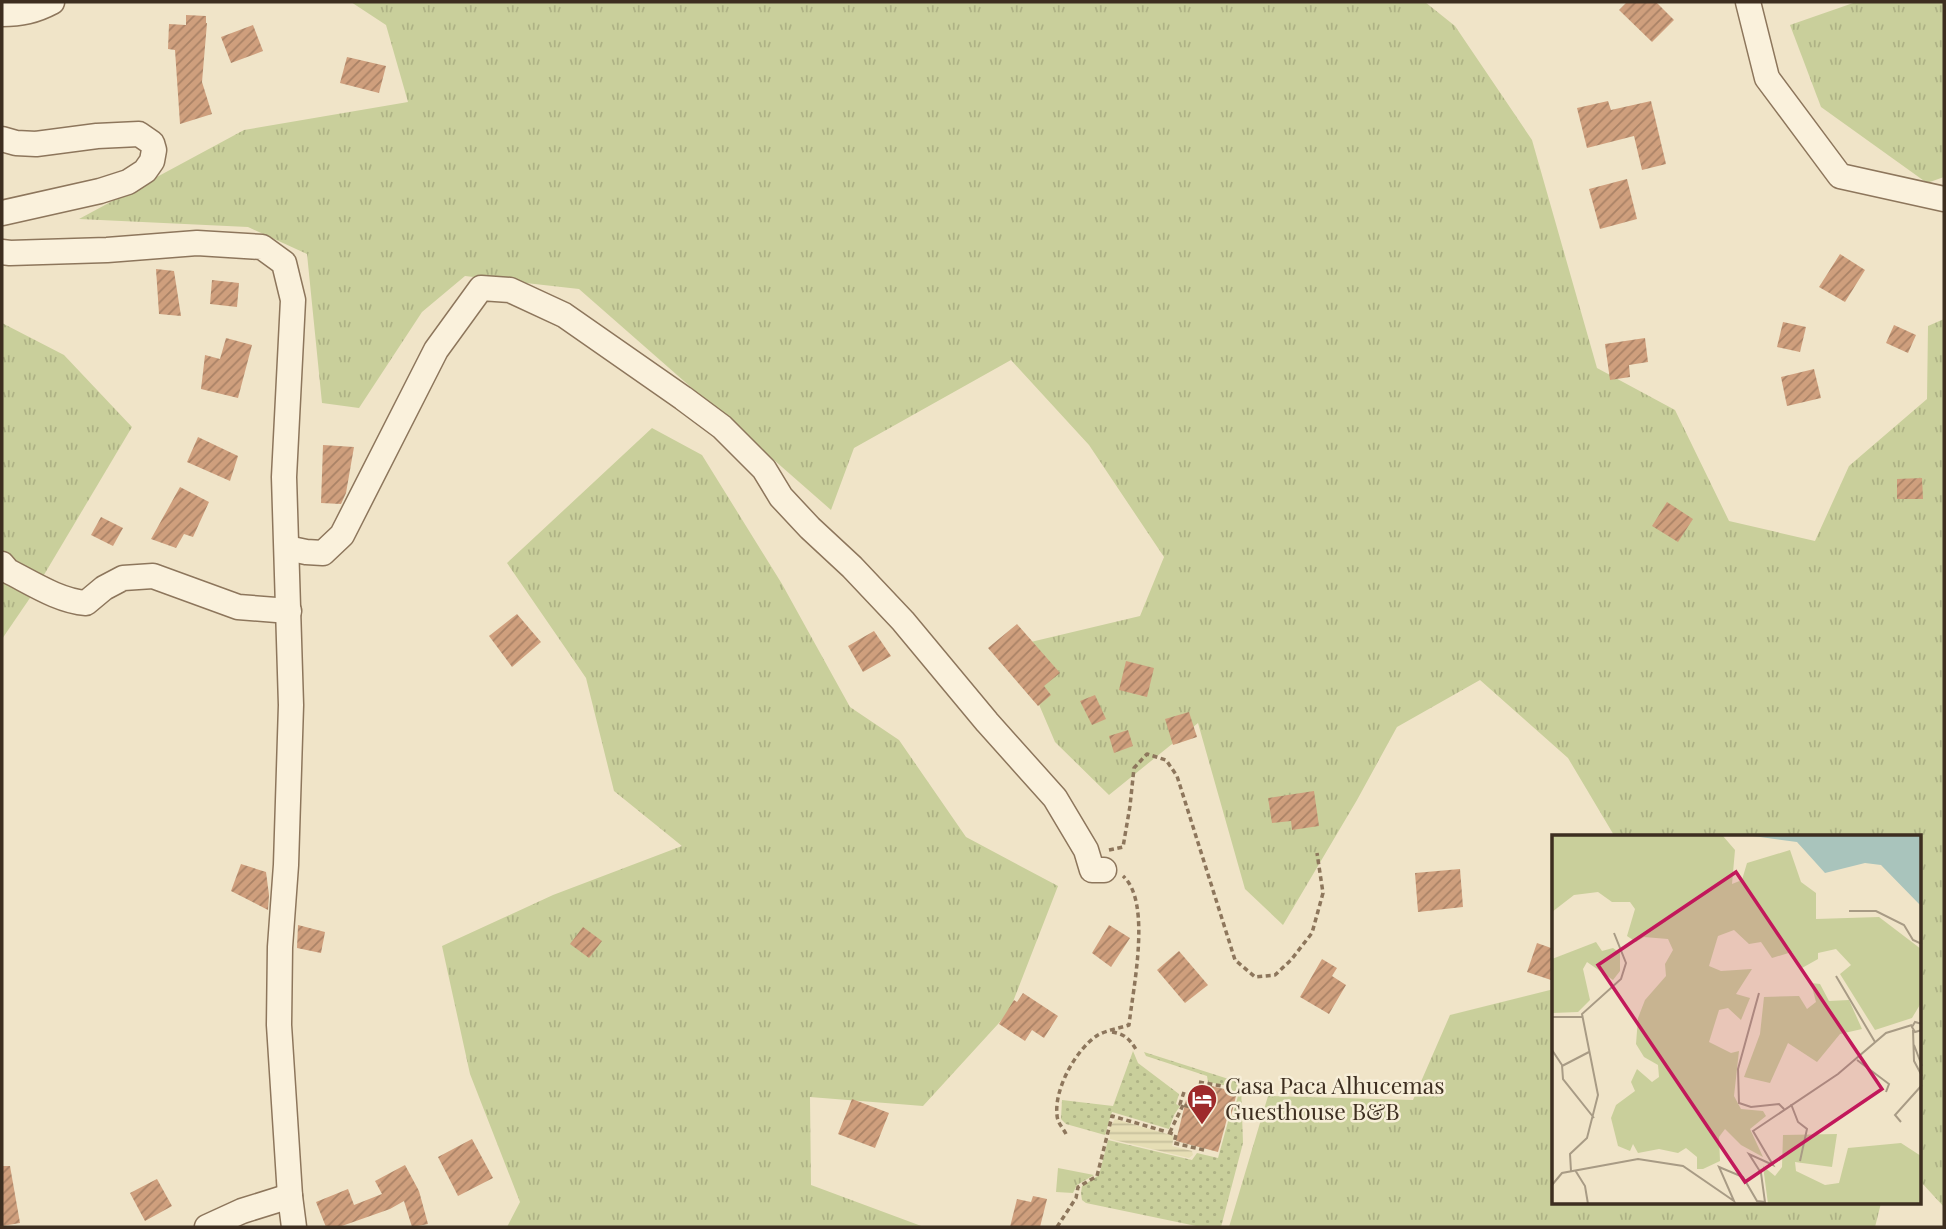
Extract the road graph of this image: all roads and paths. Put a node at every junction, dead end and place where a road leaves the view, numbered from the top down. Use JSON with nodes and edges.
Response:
{"nodes":[{"id":1,"x":52,"y":2,"type":"edge"},
{"id":2,"x":1748,"y":2,"type":"edge"},
{"id":3,"x":2,"y":14,"type":"edge"},
{"id":4,"x":2,"y":139,"type":"edge"},
{"id":5,"x":1944,"y":199,"type":"edge"},
{"id":6,"x":2,"y":213,"type":"edge"},
{"id":7,"x":2,"y":252,"type":"edge"},
{"id":8,"x":286,"y":548,"type":"junction"},
{"id":9,"x":2,"y":564,"type":"edge"},
{"id":10,"x":289,"y":611,"type":"junction"},
{"id":11,"x":1086,"y":850,"type":"junction"},
{"id":12,"x":1317,"y":853,"type":"dead end"},
{"id":13,"x":1104,"y":870,"type":"joint"},
{"id":14,"x":1108,"y":1032,"type":"junction"},
{"id":15,"x":1137,"y":1051,"type":"dead end"},
{"id":16,"x":1199,"y":1082,"type":"dead end"},
{"id":17,"x":1222,"y":1086,"type":"dead end"},
{"id":18,"x":1184,"y":1092,"type":"dead end"},
{"id":19,"x":1183,"y":1105,"type":"junction"},
{"id":20,"x":1197,"y":1109,"type":"dead end"},
{"id":21,"x":1167,"y":1132,"type":"junction"},
{"id":22,"x":1066,"y":1135,"type":"dead end"},
{"id":23,"x":1204,"y":1150,"type":"dead end"},
{"id":24,"x":290,"y":1196,"type":"junction"},
{"id":25,"x":207,"y":1227,"type":"edge"},
{"id":26,"x":294,"y":1227,"type":"edge"},
{"id":27,"x":1058,"y":1227,"type":"edge"}],
"edges":[{"from":1,"to":3,"type":"street"},
{"from":2,"to":5,"type":"street"},
{"from":4,"to":6,"type":"street"},
{"from":7,"to":8,"type":"street"},
{"from":8,"to":10,"type":"street"},
{"from":8,"to":11,"type":"street"},
{"from":9,"to":10,"type":"street"},
{"from":10,"to":24,"type":"street"},
{"from":11,"to":12,"type":"path"},
{"from":11,"to":13,"type":"street"},
{"from":13,"to":14,"type":"path"},
{"from":14,"to":15,"type":"path"},
{"from":14,"to":22,"type":"path"},
{"from":16,"to":17,"type":"path"},
{"from":18,"to":19,"type":"path"},
{"from":19,"to":20,"type":"path"},
{"from":19,"to":21,"type":"path"},
{"from":21,"to":23,"type":"path"},
{"from":21,"to":27,"type":"path"},
{"from":24,"to":25,"type":"street"},
{"from":24,"to":26,"type":"street"}]}
